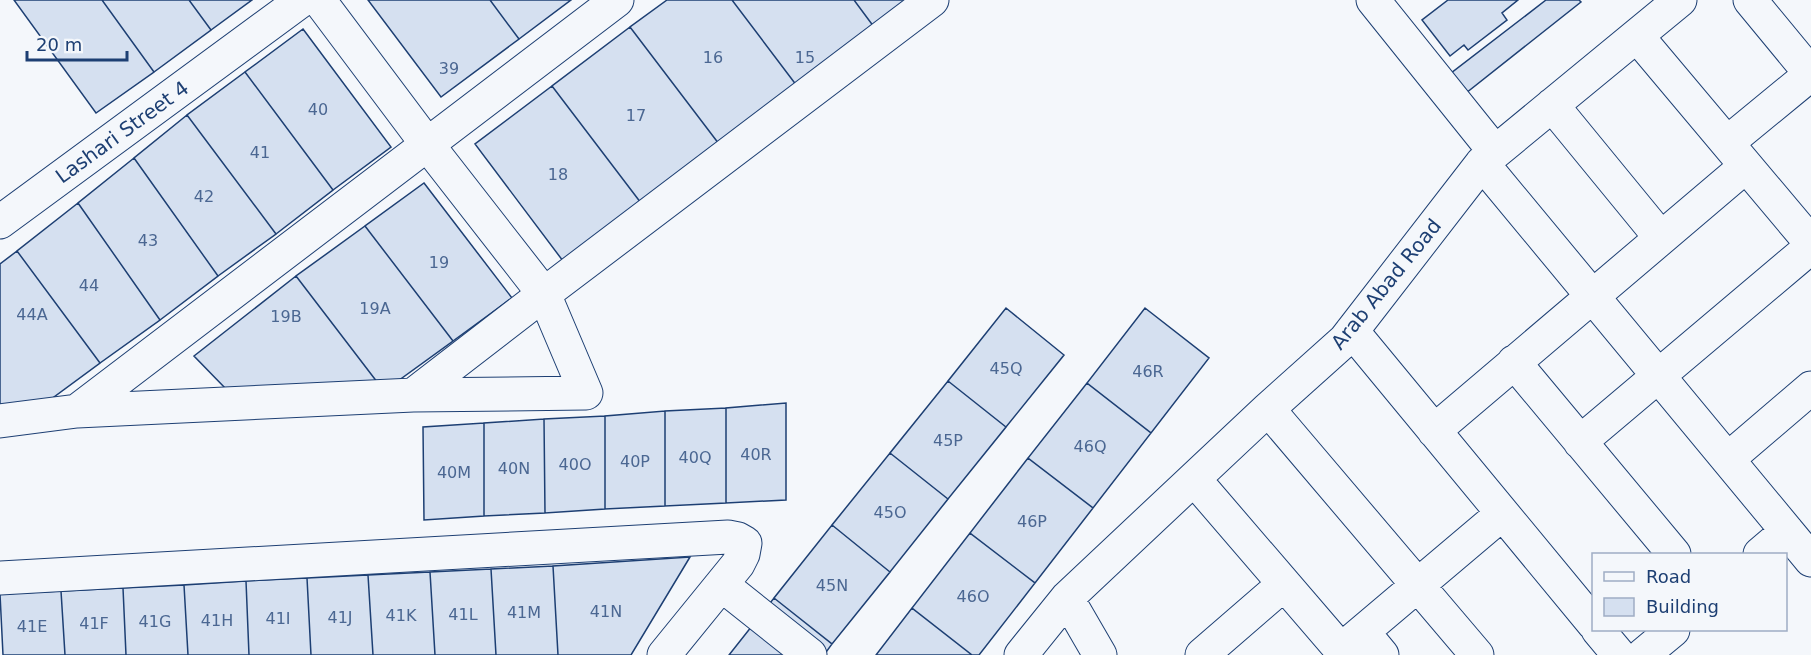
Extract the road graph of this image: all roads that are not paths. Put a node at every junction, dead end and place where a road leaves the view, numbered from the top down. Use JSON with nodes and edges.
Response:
{"nodes":[{"id":1,"x":302,"y":0,"type":"edge"},
{"id":2,"x":319,"y":0,"type":"edge"},
{"id":3,"x":617,"y":0,"type":"edge"},
{"id":4,"x":932,"y":0,"type":"edge"},
{"id":5,"x":1373,"y":0,"type":"edge"},
{"id":6,"x":1680,"y":0,"type":"edge"},
{"id":7,"x":1750,"y":0,"type":"edge"},
{"id":8,"x":1637,"y":36,"type":"junction"},
{"id":9,"x":1811,"y":74,"type":"edge"},
{"id":10,"x":1552,"y":105,"type":"junction"},
{"id":11,"x":427,"y":144,"type":"junction"},
{"id":12,"x":1736,"y":154,"type":"junction"},
{"id":13,"x":1488,"y":158,"type":"junction"},
{"id":14,"x":0,"y":222,"type":"edge"},
{"id":15,"x":1661,"y":238,"type":"junction"},
{"id":16,"x":1811,"y":243,"type":"edge"},
{"id":17,"x":1811,"y":247,"type":"edge"},
{"id":18,"x":544,"y":294,"type":"junction"},
{"id":19,"x":1592,"y":296,"type":"junction"},
{"id":20,"x":1352,"y":331,"type":"junction"},
{"id":21,"x":1514,"y":362,"type":"junction"},
{"id":22,"x":1658,"y":376,"type":"junction"},
{"id":23,"x":413,"y":395,"type":"junction"},
{"id":24,"x":1808,"y":397,"type":"edge"},
{"id":25,"x":1268,"y":409,"type":"junction"},
{"id":26,"x":77,"y":411,"type":"junction"},
{"id":27,"x":0,"y":421,"type":"edge"},
{"id":28,"x":1434,"y":431,"type":"junction"},
{"id":29,"x":1580,"y":442,"type":"junction"},
{"id":30,"x":1728,"y":459,"type":"junction"},
{"id":31,"x":1194,"y":479,"type":"junction"},
{"id":32,"x":1502,"y":514,"type":"junction"},
{"id":33,"x":1788,"y":531,"type":"junction"},
{"id":34,"x":1672,"y":553,"type":"edge"},
{"id":35,"x":1762,"y":553,"type":"edge"},
{"id":36,"x":1811,"y":560,"type":"edge"},
{"id":37,"x":0,"y":578,"type":"edge"},
{"id":38,"x":1284,"y":584,"type":"junction"},
{"id":39,"x":722,"y":585,"type":"junction"},
{"id":40,"x":1418,"y":585,"type":"junction"},
{"id":41,"x":1067,"y":598,"type":"junction"},
{"id":42,"x":1592,"y":623,"type":"edge"},
{"id":43,"x":1599,"y":631,"type":"edge"},
{"id":44,"x":1672,"y":631,"type":"edge"},
{"id":45,"x":1372,"y":644,"type":"edge"},
{"id":46,"x":664,"y":655,"type":"edge"},
{"id":47,"x":810,"y":655,"type":"edge"},
{"id":48,"x":1022,"y":655,"type":"edge"},
{"id":49,"x":1100,"y":655,"type":"edge"},
{"id":50,"x":1202,"y":655,"type":"edge"},
{"id":51,"x":1477,"y":655,"type":"edge"},
{"id":52,"x":1619,"y":655,"type":"edge"},
{"id":53,"x":1643,"y":655,"type":"edge"}],
"edges":[{"from":1,"to":14,"type":"street","name":"Lashari Street 4"},
{"from":2,"to":11,"type":"street"},
{"from":3,"to":11,"type":"street"},
{"from":4,"to":18,"type":"street"},
{"from":5,"to":13,"type":"street"},
{"from":6,"to":8,"type":"street","name":"Arab Abad Road"},
{"from":7,"to":9,"type":"street"},
{"from":8,"to":10,"type":"street","name":"Arab Abad Road"},
{"from":8,"to":12,"type":"street"},
{"from":9,"to":12,"type":"street"},
{"from":10,"to":13,"type":"street","name":"Arab Abad Road"},
{"from":10,"to":15,"type":"street"},
{"from":11,"to":18,"type":"street"},
{"from":11,"to":26,"type":"street"},
{"from":12,"to":15,"type":"street"},
{"from":12,"to":16,"type":"street"},
{"from":13,"to":19,"type":"street"},
{"from":13,"to":20,"type":"street","name":"Arab Abad Road"},
{"from":15,"to":19,"type":"street"},
{"from":17,"to":22,"type":"street"},
{"from":18,"to":23,"type":"street"},
{"from":18,"to":23,"type":"street"},
{"from":19,"to":21,"type":"street"},
{"from":19,"to":22,"type":"street"},
{"from":20,"to":25,"type":"street","name":"Arab Abad Road"},
{"from":20,"to":28,"type":"street"},
{"from":21,"to":28,"type":"street"},
{"from":21,"to":29,"type":"street"},
{"from":22,"to":29,"type":"street"},
{"from":22,"to":30,"type":"street"},
{"from":23,"to":26,"type":"street"},
{"from":24,"to":30,"type":"street"},
{"from":25,"to":31,"type":"street","name":"Arab Abad Road"},
{"from":25,"to":40,"type":"street"},
{"from":26,"to":27,"type":"street"},
{"from":28,"to":32,"type":"street"},
{"from":29,"to":34,"type":"street"},
{"from":30,"to":33,"type":"street"},
{"from":31,"to":38,"type":"street"},
{"from":31,"to":41,"type":"street","name":"Arab Abad Road"},
{"from":32,"to":40,"type":"street"},
{"from":32,"to":42,"type":"street"},
{"from":33,"to":35,"type":"street"},
{"from":33,"to":36,"type":"street"},
{"from":37,"to":39,"type":"street"},
{"from":38,"to":45,"type":"street"},
{"from":38,"to":50,"type":"street"},
{"from":39,"to":46,"type":"street"},
{"from":39,"to":47,"type":"street"},
{"from":40,"to":45,"type":"street"},
{"from":40,"to":51,"type":"street"},
{"from":41,"to":48,"type":"street","name":"Arab Abad Road"},
{"from":41,"to":49,"type":"street"},
{"from":43,"to":52,"type":"street"},
{"from":44,"to":53,"type":"street"}]}
